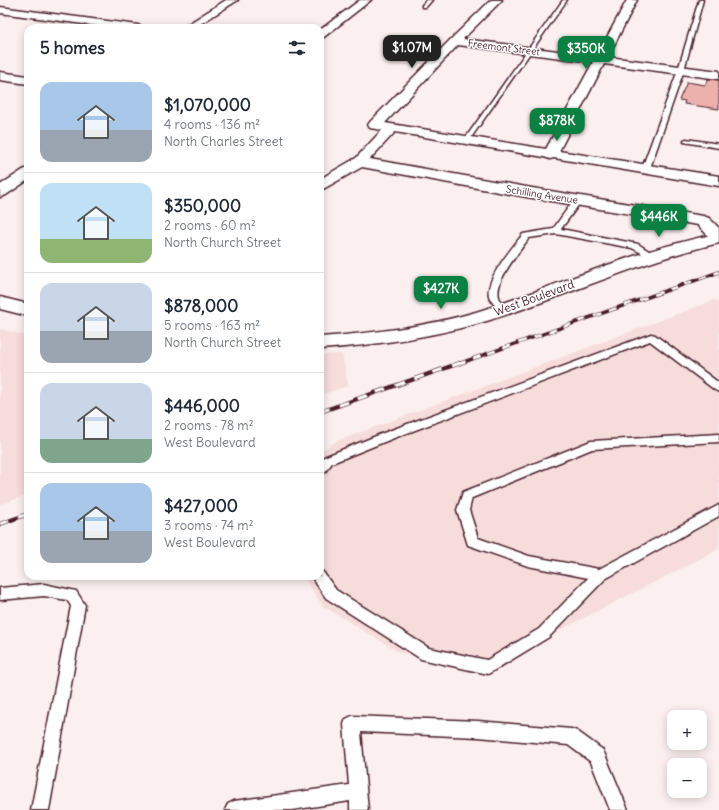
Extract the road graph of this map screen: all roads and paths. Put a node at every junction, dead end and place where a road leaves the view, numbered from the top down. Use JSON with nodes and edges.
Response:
{"nodes":[{"id":1,"x":233,"y":0,"type":"edge"},
{"id":2,"x":366,"y":0,"type":"edge"},
{"id":3,"x":430,"y":0,"type":"edge"},
{"id":4,"x":497,"y":0,"type":"edge"},
{"id":5,"x":565,"y":0,"type":"edge"},
{"id":6,"x":632,"y":0,"type":"edge"},
{"id":7,"x":701,"y":0,"type":"edge"},
{"id":8,"x":424,"y":6,"type":"dead end"},
{"id":9,"x":0,"y":10,"type":"edge"},
{"id":10,"x":107,"y":24,"type":"edge"},
{"id":11,"x":194,"y":24,"type":"edge"},
{"id":12,"x":324,"y":32,"type":"edge"},
{"id":13,"x":455,"y":41,"type":"junction"},
{"id":14,"x":530,"y":50,"type":"junction"},
{"id":15,"x":600,"y":60,"type":"junction"},
{"id":16,"x":681,"y":70,"type":"junction"},
{"id":17,"x":719,"y":75,"type":"edge"},
{"id":18,"x":0,"y":76,"type":"edge"},
{"id":19,"x":24,"y":79,"type":"edge"},
{"id":20,"x":391,"y":128,"type":"junction"},
{"id":21,"x":466,"y":141,"type":"junction"},
{"id":22,"x":686,"y":141,"type":"dead end"},
{"id":23,"x":719,"y":146,"type":"edge"},
{"id":24,"x":550,"y":154,"type":"junction"},
{"id":25,"x":361,"y":161,"type":"junction"},
{"id":26,"x":645,"y":171,"type":"junction"},
{"id":27,"x":24,"y":176,"type":"edge"},
{"id":28,"x":719,"y":182,"type":"edge"},
{"id":29,"x":324,"y":183,"type":"edge"},
{"id":30,"x":0,"y":192,"type":"edge"},
{"id":31,"x":578,"y":200,"type":"junction"},
{"id":32,"x":556,"y":231,"type":"junction"},
{"id":33,"x":719,"y":237,"type":"edge"},
{"id":34,"x":651,"y":255,"type":"junction"},
{"id":35,"x":0,"y":303,"type":"edge"},
{"id":36,"x":24,"y":309,"type":"edge"},
{"id":37,"x":504,"y":309,"type":"junction"},
{"id":38,"x":324,"y":343,"type":"edge"},
{"id":39,"x":719,"y":388,"type":"edge"},
{"id":40,"x":719,"y":438,"type":"edge"},
{"id":41,"x":324,"y":465,"type":"edge"},
{"id":42,"x":719,"y":510,"type":"edge"},
{"id":43,"x":600,"y":575,"type":"junction"},
{"id":44,"x":321,"y":580,"type":"edge"},
{"id":45,"x":0,"y":594,"type":"edge"},
{"id":46,"x":357,"y":792,"type":"junction"},
{"id":47,"x":40,"y":810,"type":"edge"},
{"id":48,"x":234,"y":810,"type":"edge"},
{"id":49,"x":359,"y":810,"type":"edge"},
{"id":50,"x":619,"y":810,"type":"edge"}],
"edges":[{"from":1,"to":11,"type":"street"},
{"from":2,"to":12,"type":"street"},
{"from":3,"to":8,"type":"lane"},
{"from":4,"to":13,"type":"street"},
{"from":5,"to":14,"type":"lane"},
{"from":6,"to":15,"type":"street"},
{"from":7,"to":16,"type":"lane"},
{"from":9,"to":10,"type":"street"},
{"from":13,"to":14,"type":"street","name":"Freemont Street"},
{"from":13,"to":20,"type":"street"},
{"from":14,"to":15,"type":"street","name":"Freemont Street"},
{"from":14,"to":21,"type":"lane"},
{"from":15,"to":16,"type":"street","name":"Freemont Street"},
{"from":15,"to":24,"type":"street"},
{"from":16,"to":17,"type":"street","name":"Freemont Street"},
{"from":16,"to":26,"type":"lane"},
{"from":18,"to":19,"type":"street"},
{"from":20,"to":21,"type":"street"},
{"from":20,"to":25,"type":"street"},
{"from":21,"to":24,"type":"street"},
{"from":22,"to":23,"type":"lane"},
{"from":24,"to":26,"type":"street"},
{"from":25,"to":29,"type":"street"},
{"from":25,"to":31,"type":"street","name":"Schilling Avenue"},
{"from":26,"to":28,"type":"street"},
{"from":27,"to":30,"type":"street"},
{"from":31,"to":32,"type":"lane"},
{"from":31,"to":33,"type":"street","name":"Schilling Avenue"},
{"from":32,"to":34,"type":"lane"},
{"from":32,"to":37,"type":"lane"},
{"from":33,"to":34,"type":"street","name":"West Boulevard"},
{"from":34,"to":37,"type":"street","name":"West Boulevard"},
{"from":35,"to":36,"type":"street"},
{"from":37,"to":38,"type":"street","name":"West Boulevard"},
{"from":39,"to":41,"type":"lane"},
{"from":40,"to":43,"type":"lane"},
{"from":42,"to":43,"type":"lane"},
{"from":43,"to":44,"type":"lane"},
{"from":45,"to":47,"type":"lane"},
{"from":46,"to":48,"type":"lane"},
{"from":46,"to":49,"type":"lane"},
{"from":46,"to":50,"type":"lane"}]}
